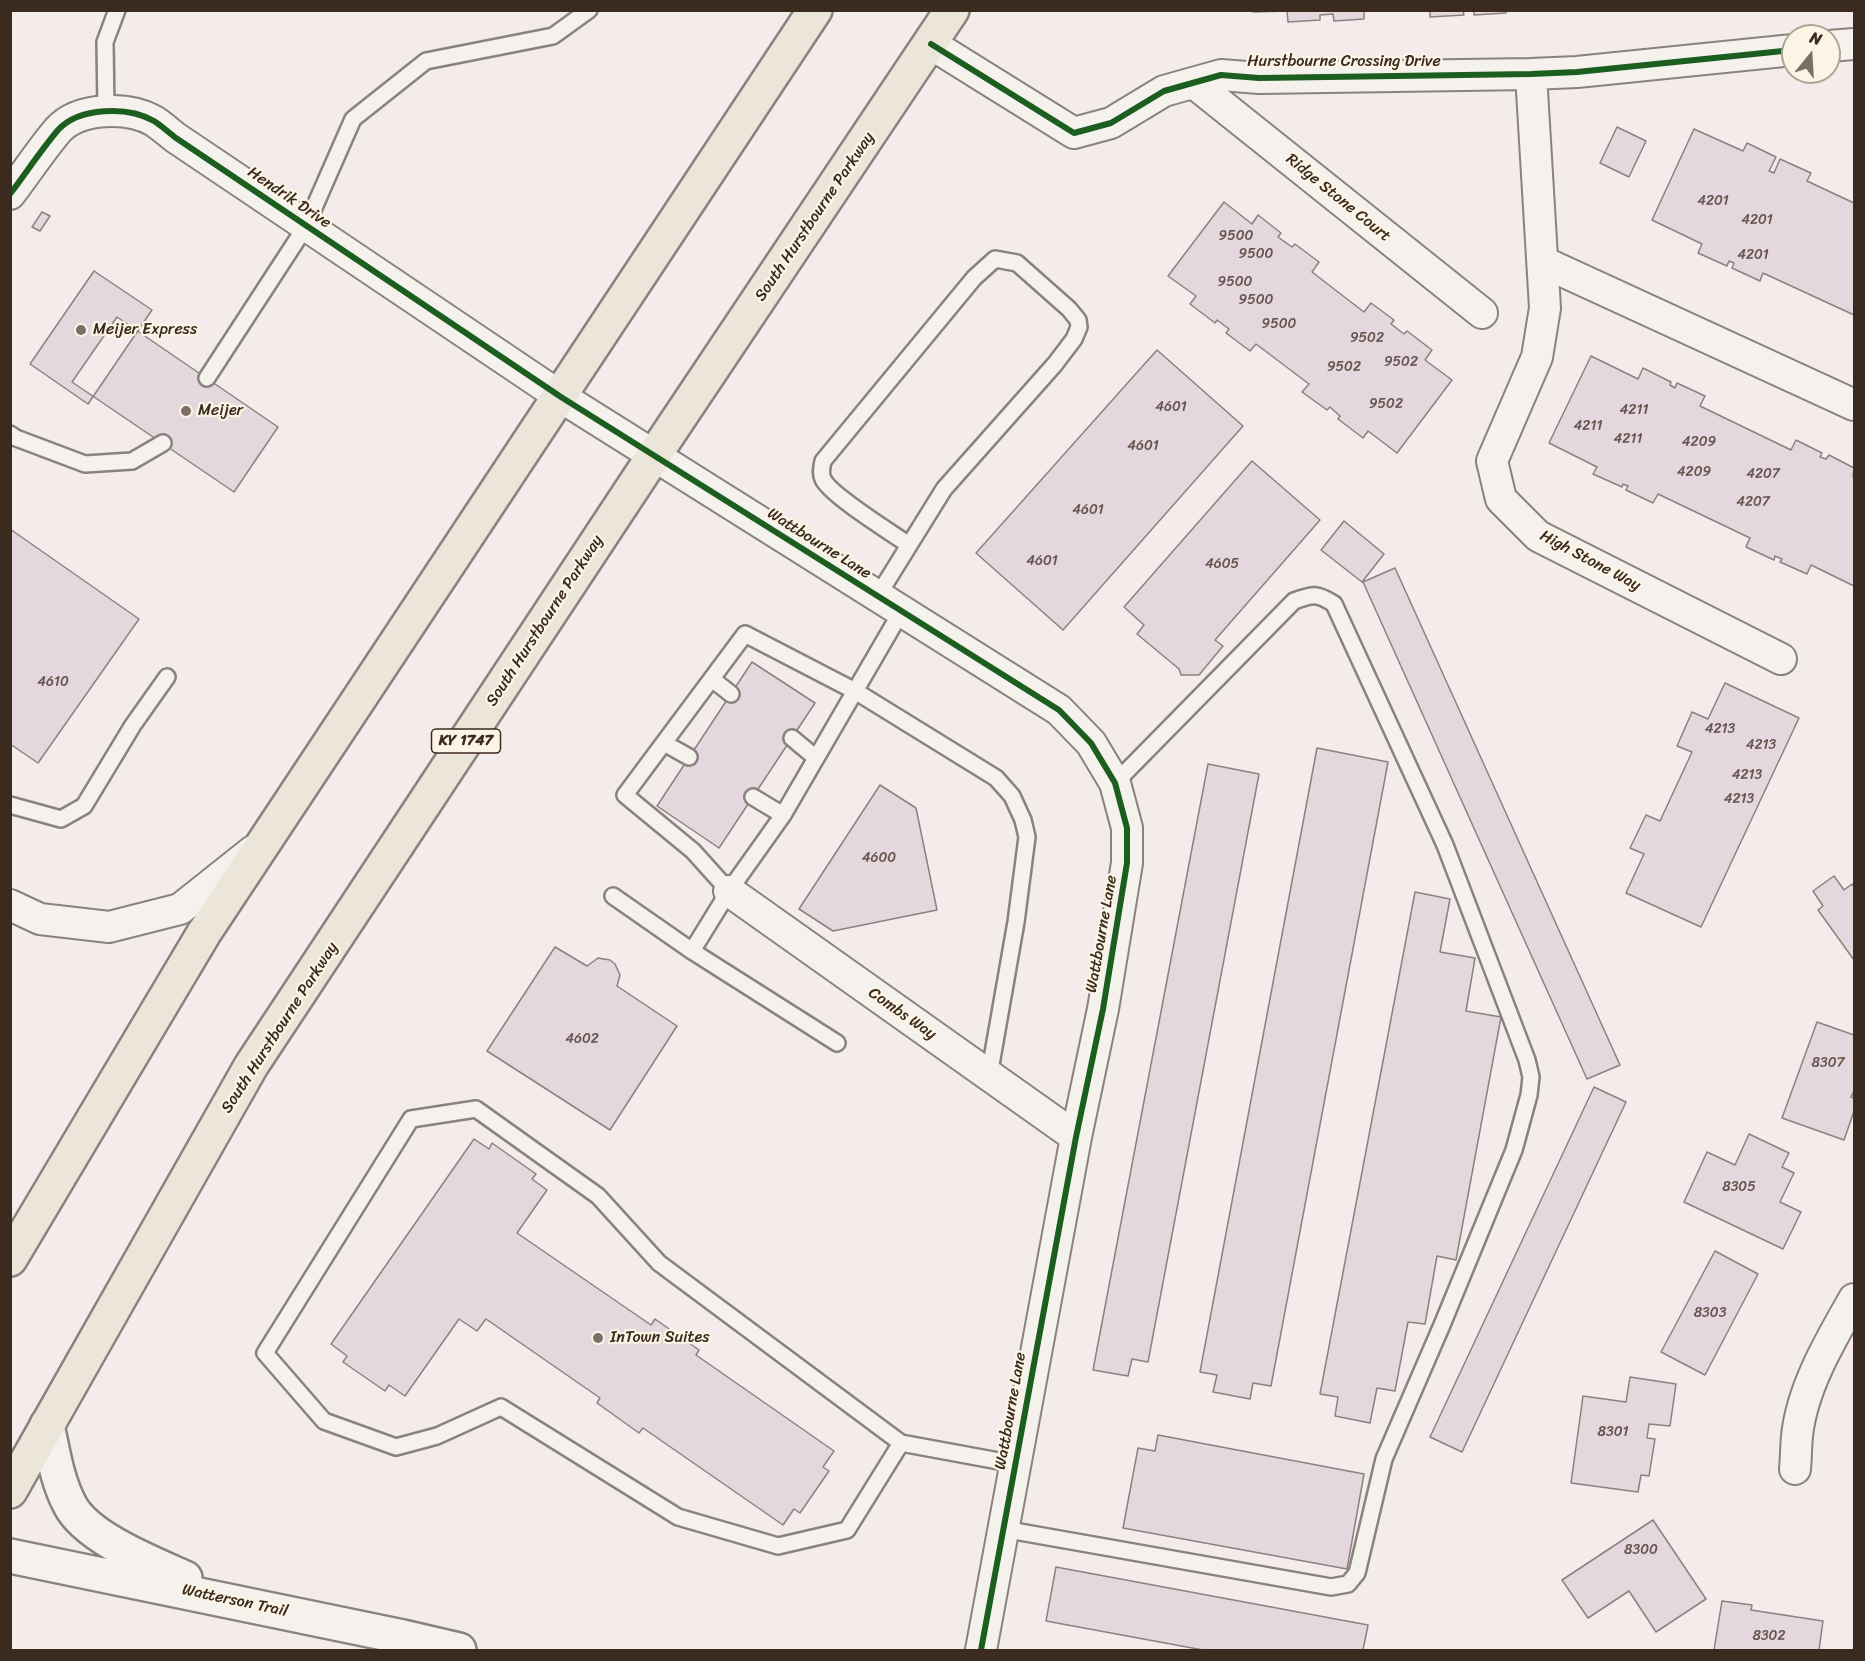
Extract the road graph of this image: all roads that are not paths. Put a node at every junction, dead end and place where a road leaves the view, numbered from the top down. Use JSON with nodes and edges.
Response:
{"nodes":[{"id":1,"x":117,"y":10,"type":"edge"},
{"id":2,"x":589,"y":10,"type":"edge"},
{"id":3,"x":815,"y":10,"type":"edge"},
{"id":4,"x":952,"y":10,"type":"edge"},
{"id":5,"x":931,"y":44,"type":"junction"},
{"id":6,"x":1781,"y":51,"type":"edge"},
{"id":7,"x":1531,"y":74,"type":"junction"},
{"id":8,"x":1194,"y":83,"type":"junction"},
{"id":9,"x":106,"y":110,"type":"junction"},
{"id":10,"x":10,"y":194,"type":"edge"},
{"id":11,"x":306,"y":226,"type":"junction"},
{"id":12,"x":1543,"y":262,"type":"junction"},
{"id":13,"x":1482,"y":313,"type":"dead end"},
{"id":14,"x":207,"y":378,"type":"dead end"},
{"id":15,"x":561,"y":397,"type":"junction"},
{"id":16,"x":1854,"y":405,"type":"edge"},
{"id":17,"x":10,"y":434,"type":"edge"},
{"id":18,"x":163,"y":443,"type":"dead end"},
{"id":19,"x":653,"y":457,"type":"junction"},
{"id":20,"x":909,"y":545,"type":"junction"},
{"id":21,"x":889,"y":604,"type":"junction"},
{"id":22,"x":1781,"y":658,"type":"dead end"},
{"id":23,"x":166,"y":677,"type":"dead end"},
{"id":24,"x":712,"y":679,"type":"junction"},
{"id":25,"x":855,"y":691,"type":"junction"},
{"id":26,"x":731,"y":694,"type":"dead end"},
{"id":27,"x":792,"y":738,"type":"dead end"},
{"id":28,"x":664,"y":742,"type":"junction"},
{"id":29,"x":689,"y":757,"type":"dead end"},
{"id":30,"x":816,"y":758,"type":"junction"},
{"id":31,"x":1114,"y":783,"type":"junction"},
{"id":32,"x":753,"y":797,"type":"dead end"},
{"id":33,"x":10,"y":806,"type":"edge"},
{"id":34,"x":783,"y":815,"type":"junction"},
{"id":35,"x":265,"y":842,"type":"junction"},
{"id":36,"x":729,"y":891,"type":"junction"},
{"id":37,"x":613,"y":896,"type":"dead end"},
{"id":38,"x":10,"y":905,"type":"edge"},
{"id":39,"x":692,"y":951,"type":"junction"},
{"id":40,"x":837,"y":1043,"type":"dead end"},
{"id":41,"x":990,"y":1076,"type":"junction"},
{"id":42,"x":1076,"y":1137,"type":"junction"},
{"id":43,"x":10,"y":1258,"type":"edge"},
{"id":44,"x":1854,"y":1299,"type":"edge"},
{"id":45,"x":47,"y":1425,"type":"junction"},
{"id":46,"x":901,"y":1443,"type":"junction"},
{"id":47,"x":1015,"y":1464,"type":"junction"},
{"id":48,"x":1796,"y":1469,"type":"dead end"},
{"id":49,"x":10,"y":1491,"type":"edge"},
{"id":50,"x":1003,"y":1529,"type":"junction"},
{"id":51,"x":10,"y":1556,"type":"edge"},
{"id":52,"x":239,"y":1602,"type":"junction"},
{"id":53,"x":412,"y":1643,"type":"edge"},
{"id":54,"x":459,"y":1650,"type":"edge"},
{"id":55,"x":981,"y":1650,"type":"edge"}],
"edges":[{"from":1,"to":9,"type":"lane"},
{"from":2,"to":11,"type":"lane"},
{"from":3,"to":15,"type":"main road"},
{"from":4,"to":5,"type":"main road","name":"South Hurstbourne Parkway","number":"KY 1747"},
{"from":5,"to":8,"type":"street","name":"Hurstbourne Crossing Drive"},
{"from":5,"to":19,"type":"main road","name":"South Hurstbourne Parkway","number":"KY 1747"},
{"from":6,"to":7,"type":"street","name":"Hurstbourne Crossing Drive"},
{"from":7,"to":8,"type":"street","name":"Hurstbourne Crossing Drive"},
{"from":7,"to":12,"type":"street","name":"High Stone Way"},
{"from":8,"to":13,"type":"street","name":"Ridge Stone Court"},
{"from":9,"to":10,"type":"street","name":"Hendrik Drive"},
{"from":9,"to":11,"type":"street","name":"Hendrik Drive"},
{"from":11,"to":14,"type":"lane"},
{"from":11,"to":15,"type":"street","name":"Hendrik Drive"},
{"from":12,"to":16,"type":"street"},
{"from":12,"to":22,"type":"street","name":"High Stone Way"},
{"from":15,"to":19,"type":"street","name":"Hendrik Drive"},
{"from":15,"to":35,"type":"main road"},
{"from":17,"to":18,"type":"lane"},
{"from":19,"to":21,"type":"street","name":"Wattbourne Lane"},
{"from":19,"to":45,"type":"main road","name":"South Hurstbourne Parkway","number":"KY 1747"},
{"from":20,"to":20,"type":"lane"},
{"from":20,"to":21,"type":"lane"},
{"from":21,"to":25,"type":"lane"},
{"from":21,"to":31,"type":"street","name":"Wattbourne Lane"},
{"from":23,"to":33,"type":"lane"},
{"from":24,"to":25,"type":"lane"},
{"from":24,"to":26,"type":"lane"},
{"from":24,"to":28,"type":"lane"},
{"from":25,"to":30,"type":"lane"},
{"from":25,"to":41,"type":"lane"},
{"from":27,"to":30,"type":"lane"},
{"from":28,"to":29,"type":"lane"},
{"from":28,"to":36,"type":"lane"},
{"from":30,"to":34,"type":"lane"},
{"from":31,"to":42,"type":"street","name":"Wattbourne Lane"},
{"from":31,"to":50,"type":"lane"},
{"from":32,"to":34,"type":"lane"},
{"from":34,"to":36,"type":"lane"},
{"from":35,"to":38,"type":"street"},
{"from":35,"to":43,"type":"main road"},
{"from":36,"to":39,"type":"lane"},
{"from":36,"to":41,"type":"street","name":"Combs Way"},
{"from":37,"to":39,"type":"lane"},
{"from":39,"to":40,"type":"lane"},
{"from":41,"to":42,"type":"street","name":"Combs Way"},
{"from":42,"to":47,"type":"street","name":"Wattbourne Lane"},
{"from":44,"to":48,"type":"street"},
{"from":45,"to":49,"type":"main road","name":"South Hurstbourne Parkway","number":"KY 1747"},
{"from":45,"to":52,"type":"main road"},
{"from":46,"to":46,"type":"lane"},
{"from":46,"to":47,"type":"lane"},
{"from":47,"to":50,"type":"street","name":"Wattbourne Lane"},
{"from":50,"to":55,"type":"street","name":"Wattbourne Lane"},
{"from":51,"to":52,"type":"main road","name":"Watterson Trail"},
{"from":52,"to":53,"type":"main road","name":"Watterson Trail"},
{"from":53,"to":54,"type":"main road","name":"Watterson Trail"}]}
